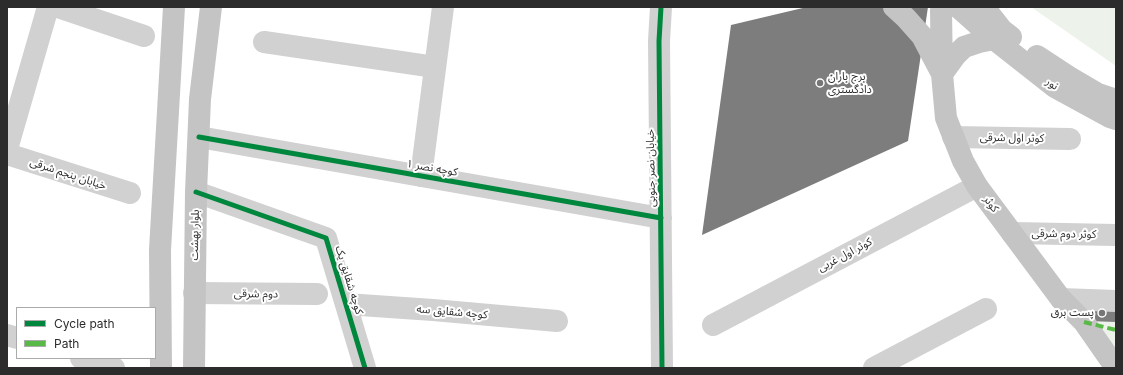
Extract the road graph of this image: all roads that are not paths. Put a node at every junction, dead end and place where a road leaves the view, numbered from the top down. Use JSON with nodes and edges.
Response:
{"nodes":[{"id":1,"x":48,"y":7,"type":"edge"},
{"id":2,"x":58,"y":7,"type":"edge"},
{"id":3,"x":174,"y":7,"type":"edge"},
{"id":4,"x":211,"y":7,"type":"edge"},
{"id":5,"x":443,"y":7,"type":"edge"},
{"id":6,"x":661,"y":7,"type":"edge"},
{"id":7,"x":894,"y":7,"type":"edge"},
{"id":8,"x":984,"y":7,"type":"edge"},
{"id":9,"x":945,"y":8,"type":"edge"},
{"id":10,"x":998,"y":34,"type":"junction"},
{"id":11,"x":144,"y":36,"type":"dead end"},
{"id":12,"x":264,"y":42,"type":"dead end"},
{"id":13,"x":435,"y":67,"type":"junction"},
{"id":14,"x":942,"y":74,"type":"junction"},
{"id":15,"x":1116,"y":100,"type":"edge"},
{"id":16,"x":1116,"y":119,"type":"edge"},
{"id":17,"x":199,"y":137,"type":"junction"},
{"id":18,"x":953,"y":137,"type":"junction"},
{"id":19,"x":1070,"y":139,"type":"dead end"},
{"id":20,"x":7,"y":149,"type":"edge"},
{"id":21,"x":7,"y":154,"type":"edge"},
{"id":22,"x":421,"y":176,"type":"junction"},
{"id":23,"x":977,"y":186,"type":"junction"},
{"id":24,"x":196,"y":192,"type":"junction"},
{"id":25,"x":130,"y":193,"type":"dead end"},
{"id":26,"x":661,"y":218,"type":"junction"},
{"id":27,"x":1012,"y":233,"type":"junction"},
{"id":28,"x":1116,"y":236,"type":"edge"},
{"id":29,"x":194,"y":293,"type":"junction"},
{"id":30,"x":317,"y":294,"type":"dead end"},
{"id":31,"x":1061,"y":299,"type":"junction"},
{"id":32,"x":1116,"y":301,"type":"edge"},
{"id":33,"x":346,"y":304,"type":"junction"},
{"id":34,"x":986,"y":309,"type":"dead end"},
{"id":35,"x":557,"y":321,"type":"dead end"},
{"id":36,"x":713,"y":325,"type":"dead end"},
{"id":37,"x":84,"y":359,"type":"edge"},
{"id":38,"x":661,"y":363,"type":"edge"},
{"id":39,"x":114,"y":368,"type":"edge"},
{"id":40,"x":161,"y":368,"type":"edge"},
{"id":41,"x":194,"y":368,"type":"edge"},
{"id":42,"x":366,"y":368,"type":"edge"},
{"id":43,"x":874,"y":368,"type":"edge"},
{"id":44,"x":1116,"y":368,"type":"edge"}],
"edges":[{"from":1,"to":20,"type":"street"},
{"from":2,"to":11,"type":"street"},
{"from":3,"to":40,"type":"main road"},
{"from":4,"to":17,"type":"main road","name":"بلوار بهشت"},
{"from":5,"to":13,"type":"street"},
{"from":6,"to":26,"type":"street","name":"خیابان نصر جنوبی"},
{"from":7,"to":14,"type":"main road"},
{"from":8,"to":10,"type":"main road"},
{"from":9,"to":10,"type":"main road"},
{"from":9,"to":14,"type":"main road","name":"کوثر"},
{"from":10,"to":14,"type":"main road"},
{"from":10,"to":15,"type":"main road","name":"نور"},
{"from":10,"to":16,"type":"main road","name":"نور"},
{"from":12,"to":13,"type":"street"},
{"from":13,"to":22,"type":"street"},
{"from":14,"to":18,"type":"main road","name":"کوثر"},
{"from":17,"to":22,"type":"street","name":"کوچه نصر ۱"},
{"from":17,"to":24,"type":"main road","name":"بلوار بهشت"},
{"from":18,"to":19,"type":"street","name":"کوثر اول شرقی"},
{"from":18,"to":23,"type":"main road","name":"کوثر"},
{"from":21,"to":25,"type":"street","name":"خیابان پنجم شرقی"},
{"from":22,"to":26,"type":"street","name":"کوچه نصر ۱"},
{"from":23,"to":27,"type":"main road","name":"کوثر"},
{"from":23,"to":36,"type":"street","name":"کوثر اول غربی"},
{"from":24,"to":29,"type":"main road","name":"بلوار بهشت"},
{"from":24,"to":33,"type":"street","name":"کوچه شقایق یک"},
{"from":26,"to":38,"type":"street","name":"خیابان نصر جنوبی"},
{"from":27,"to":28,"type":"street","name":"کوثر دوم شرقی"},
{"from":27,"to":31,"type":"main road","name":"کوثر"},
{"from":29,"to":30,"type":"street","name":"دوم شرقی"},
{"from":29,"to":41,"type":"main road","name":"بلوار بهشت"},
{"from":31,"to":32,"type":"street"},
{"from":31,"to":44,"type":"main road","name":"کوثر"},
{"from":33,"to":35,"type":"street","name":"کوچه شقایق سه"},
{"from":33,"to":42,"type":"street","name":"کوچه شقایق یک"},
{"from":34,"to":43,"type":"street"},
{"from":37,"to":39,"type":"street"}]}
